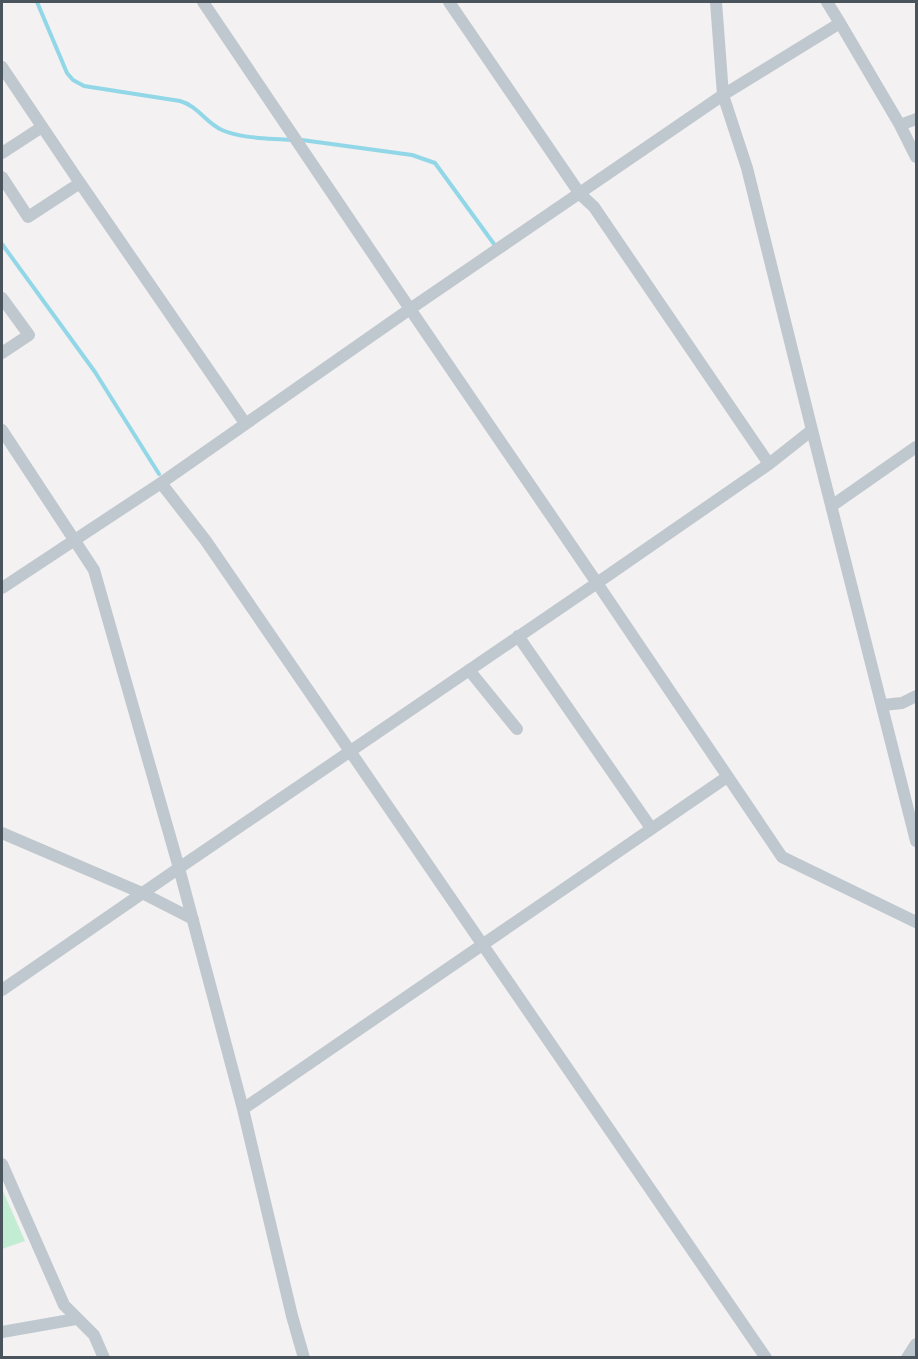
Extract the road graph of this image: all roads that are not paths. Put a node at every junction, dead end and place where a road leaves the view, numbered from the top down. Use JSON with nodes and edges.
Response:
{"nodes":[{"id":1,"x":203,"y":2,"type":"edge"},
{"id":2,"x":449,"y":2,"type":"edge"},
{"id":3,"x":716,"y":2,"type":"edge"},
{"id":4,"x":827,"y":2,"type":"edge"},
{"id":5,"x":840,"y":23,"type":"junction"},
{"id":6,"x":2,"y":67,"type":"edge"},
{"id":7,"x":723,"y":95,"type":"junction"},
{"id":8,"x":916,"y":119,"type":"edge"},
{"id":9,"x":900,"y":125,"type":"junction"},
{"id":10,"x":42,"y":127,"type":"junction"},
{"id":11,"x":2,"y":153,"type":"edge"},
{"id":12,"x":916,"y":157,"type":"edge"},
{"id":13,"x":2,"y":177,"type":"edge"},
{"id":14,"x":80,"y":183,"type":"junction"},
{"id":15,"x":580,"y":194,"type":"junction"},
{"id":16,"x":2,"y":298,"type":"edge"},
{"id":17,"x":410,"y":309,"type":"junction"},
{"id":18,"x":2,"y":353,"type":"edge"},
{"id":19,"x":245,"y":423,"type":"junction"},
{"id":20,"x":2,"y":430,"type":"edge"},
{"id":21,"x":812,"y":430,"type":"junction"},
{"id":22,"x":916,"y":447,"type":"edge"},
{"id":23,"x":769,"y":464,"type":"junction"},
{"id":24,"x":161,"y":483,"type":"junction"},
{"id":25,"x":833,"y":505,"type":"junction"},
{"id":26,"x":75,"y":538,"type":"junction"},
{"id":27,"x":597,"y":583,"type":"junction"},
{"id":28,"x":2,"y":588,"type":"edge"},
{"id":29,"x":518,"y":636,"type":"junction"},
{"id":30,"x":469,"y":670,"type":"junction"},
{"id":31,"x":916,"y":696,"type":"edge"},
{"id":32,"x":883,"y":705,"type":"junction"},
{"id":33,"x":517,"y":729,"type":"dead end"},
{"id":34,"x":350,"y":752,"type":"junction"},
{"id":35,"x":727,"y":777,"type":"junction"},
{"id":36,"x":651,"y":828,"type":"junction"},
{"id":37,"x":2,"y":832,"type":"edge"},
{"id":38,"x":916,"y":841,"type":"edge"},
{"id":39,"x":179,"y":868,"type":"junction"},
{"id":40,"x":142,"y":893,"type":"junction"},
{"id":41,"x":193,"y":919,"type":"junction"},
{"id":42,"x":916,"y":922,"type":"edge"},
{"id":43,"x":484,"y":945,"type":"junction"},
{"id":44,"x":2,"y":990,"type":"edge"},
{"id":45,"x":243,"y":1109,"type":"junction"},
{"id":46,"x":2,"y":1164,"type":"edge"},
{"id":47,"x":76,"y":1319,"type":"junction"},
{"id":48,"x":2,"y":1332,"type":"edge"},
{"id":49,"x":916,"y":1344,"type":"edge"},
{"id":50,"x":104,"y":1358,"type":"edge"},
{"id":51,"x":304,"y":1358,"type":"edge"},
{"id":52,"x":766,"y":1358,"type":"edge"},
{"id":53,"x":907,"y":1358,"type":"edge"}],
"edges":[{"from":1,"to":17,"type":"street"},
{"from":2,"to":15,"type":"street"},
{"from":3,"to":7,"type":"street"},
{"from":4,"to":5,"type":"street"},
{"from":5,"to":7,"type":"street"},
{"from":5,"to":9,"type":"street"},
{"from":6,"to":10,"type":"street"},
{"from":7,"to":15,"type":"street"},
{"from":7,"to":21,"type":"street"},
{"from":8,"to":9,"type":"street"},
{"from":9,"to":12,"type":"street"},
{"from":10,"to":11,"type":"street"},
{"from":10,"to":14,"type":"street"},
{"from":13,"to":14,"type":"street"},
{"from":14,"to":19,"type":"street"},
{"from":15,"to":17,"type":"street"},
{"from":15,"to":23,"type":"street"},
{"from":16,"to":18,"type":"street"},
{"from":17,"to":19,"type":"street"},
{"from":17,"to":27,"type":"street"},
{"from":19,"to":24,"type":"street"},
{"from":20,"to":26,"type":"street"},
{"from":21,"to":23,"type":"street"},
{"from":21,"to":25,"type":"street"},
{"from":22,"to":25,"type":"street"},
{"from":23,"to":27,"type":"street"},
{"from":24,"to":26,"type":"street"},
{"from":24,"to":34,"type":"street"},
{"from":25,"to":32,"type":"street"},
{"from":26,"to":28,"type":"street"},
{"from":26,"to":39,"type":"street"},
{"from":27,"to":29,"type":"street"},
{"from":27,"to":35,"type":"street"},
{"from":29,"to":30,"type":"street"},
{"from":29,"to":36,"type":"street"},
{"from":30,"to":33,"type":"street"},
{"from":30,"to":34,"type":"street"},
{"from":31,"to":32,"type":"street"},
{"from":32,"to":38,"type":"street"},
{"from":34,"to":39,"type":"street"},
{"from":34,"to":43,"type":"street"},
{"from":35,"to":36,"type":"street"},
{"from":35,"to":42,"type":"street"},
{"from":36,"to":43,"type":"street"},
{"from":37,"to":40,"type":"street"},
{"from":39,"to":40,"type":"street"},
{"from":39,"to":41,"type":"street"},
{"from":40,"to":41,"type":"street"},
{"from":40,"to":44,"type":"street"},
{"from":41,"to":45,"type":"street"},
{"from":43,"to":45,"type":"street"},
{"from":43,"to":52,"type":"street"},
{"from":45,"to":51,"type":"street"},
{"from":46,"to":47,"type":"street"},
{"from":47,"to":48,"type":"street"},
{"from":47,"to":50,"type":"street"},
{"from":49,"to":53,"type":"street"}]}
